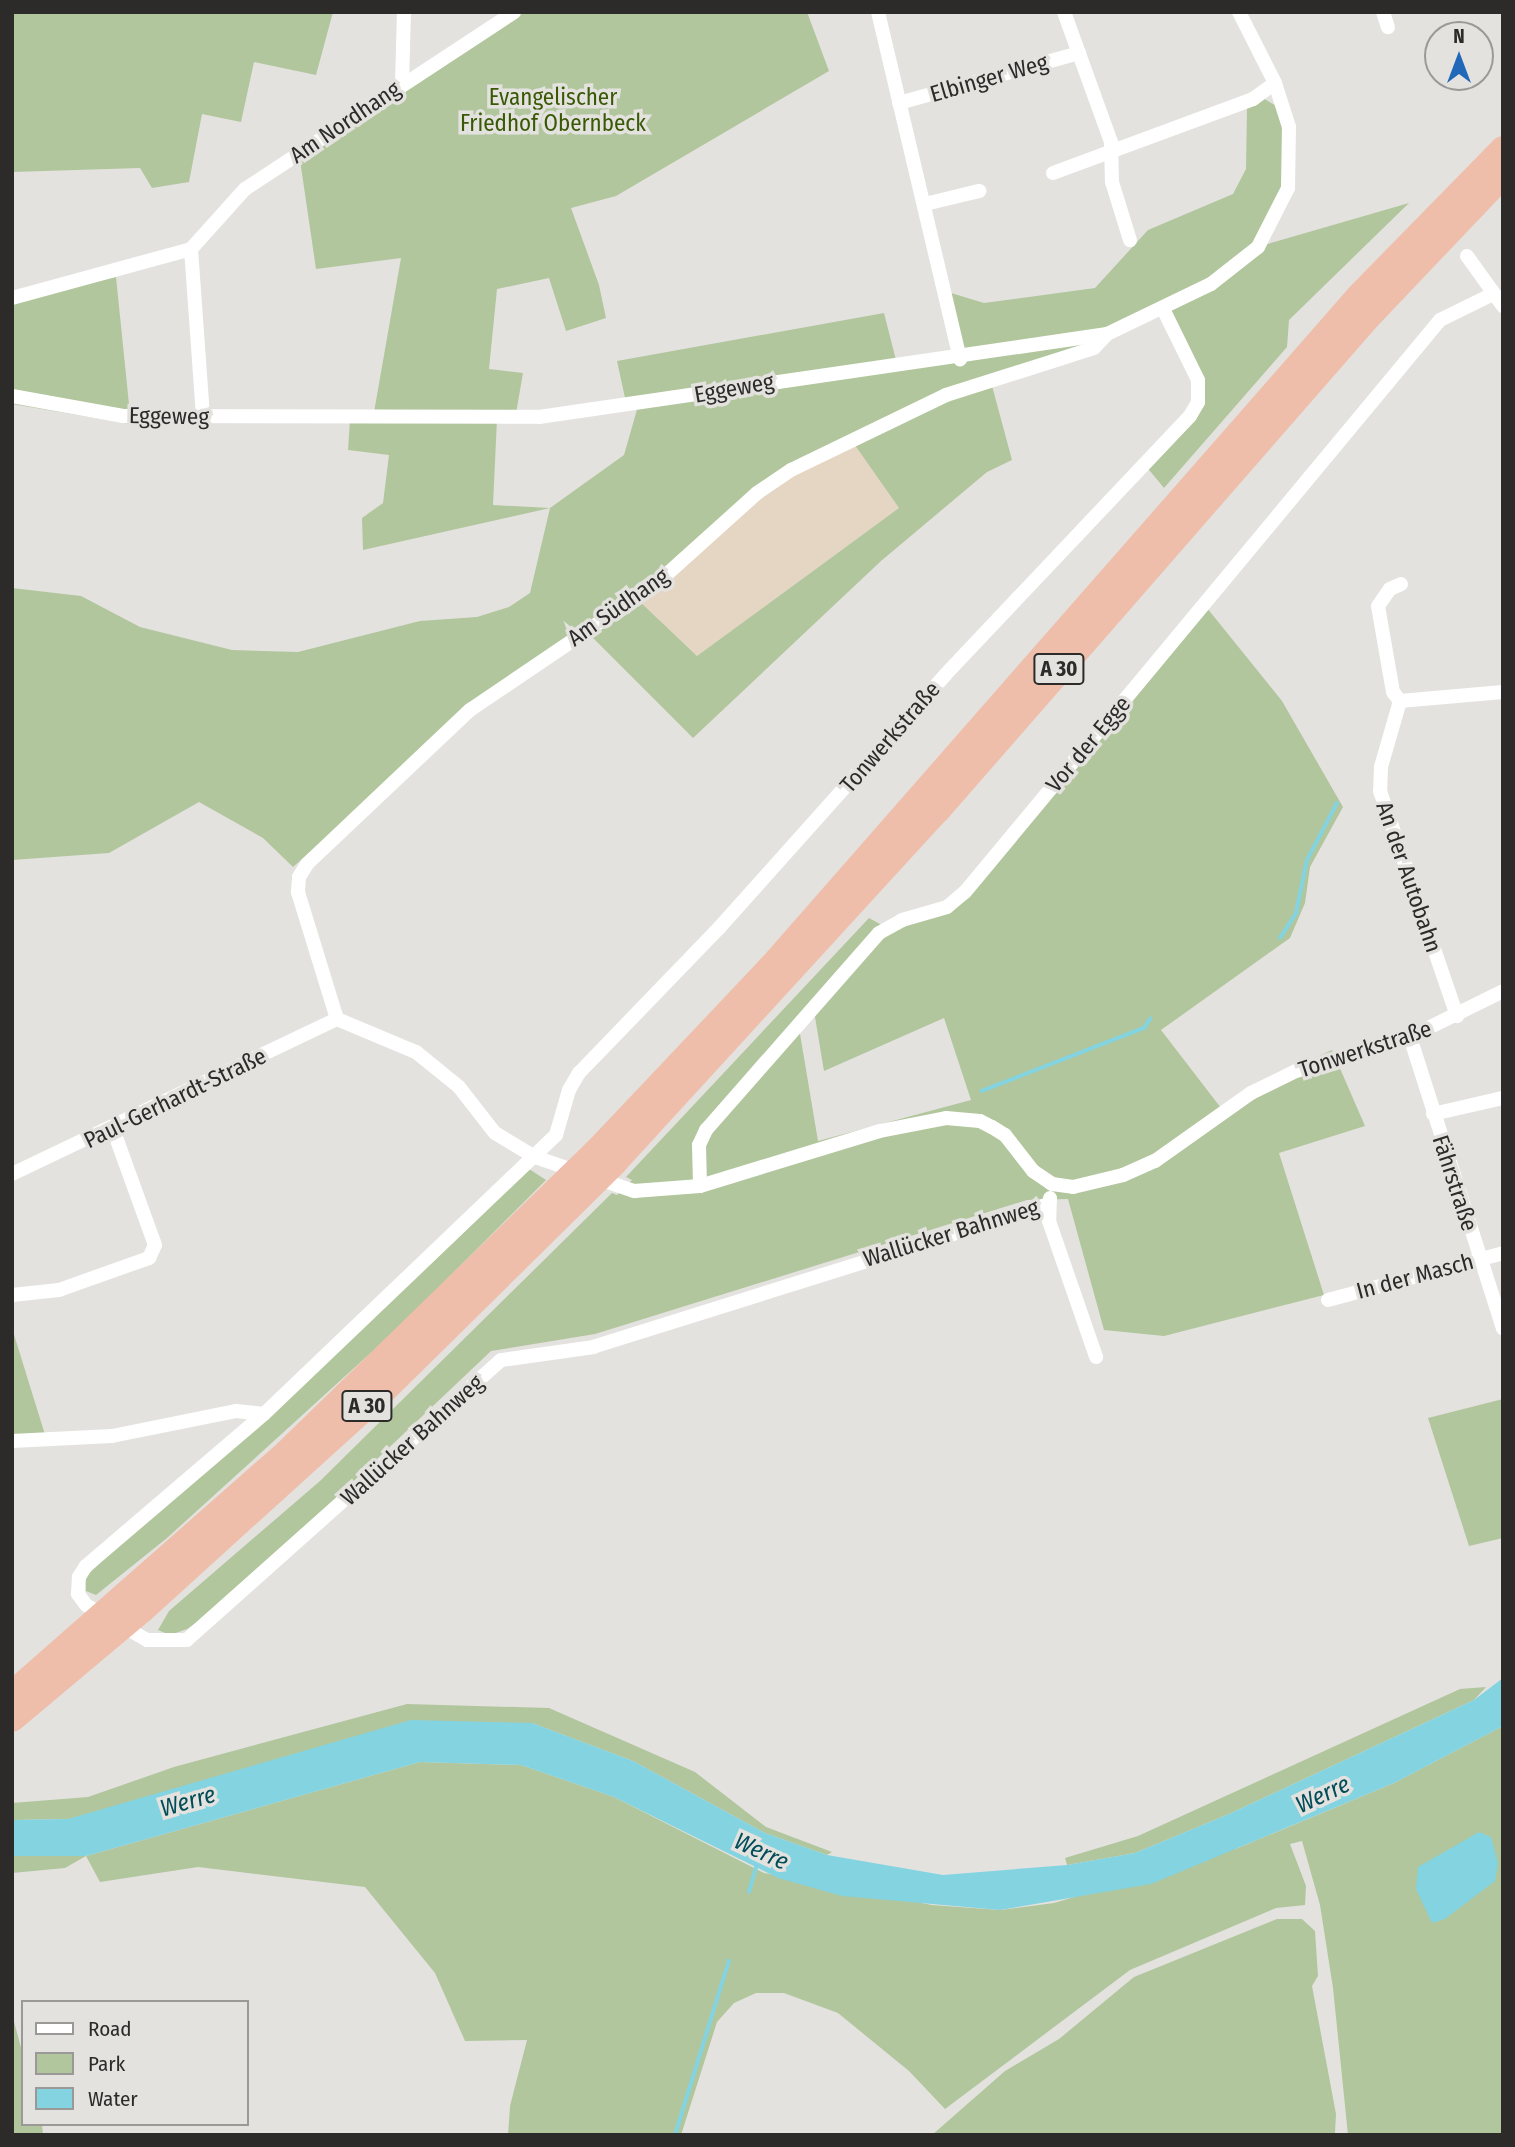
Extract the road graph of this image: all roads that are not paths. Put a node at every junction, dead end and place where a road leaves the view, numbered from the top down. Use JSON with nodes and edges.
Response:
{"nodes":[{"id":1,"x":404,"y":12,"type":"edge"},
{"id":2,"x":514,"y":12,"type":"edge"},
{"id":3,"x":878,"y":12,"type":"edge"},
{"id":4,"x":1063,"y":12,"type":"edge"},
{"id":5,"x":1239,"y":12,"type":"edge"},
{"id":6,"x":1383,"y":12,"type":"edge"},
{"id":7,"x":1388,"y":27,"type":"dead end"},
{"id":8,"x":1079,"y":53,"type":"junction"},
{"id":9,"x":402,"y":83,"type":"junction"},
{"id":10,"x":1275,"y":83,"type":"junction"},
{"id":11,"x":899,"y":103,"type":"junction"},
{"id":12,"x":1503,"y":149,"type":"edge"},
{"id":13,"x":1110,"y":152,"type":"junction"},
{"id":14,"x":1053,"y":173,"type":"dead end"},
{"id":15,"x":1503,"y":175,"type":"edge"},
{"id":16,"x":979,"y":191,"type":"dead end"},
{"id":17,"x":925,"y":204,"type":"junction"},
{"id":18,"x":1130,"y":240,"type":"dead end"},
{"id":19,"x":191,"y":249,"type":"junction"},
{"id":20,"x":1467,"y":256,"type":"dead end"},
{"id":21,"x":12,"y":298,"type":"edge"},
{"id":22,"x":1498,"y":300,"type":"edge"},
{"id":23,"x":1164,"y":310,"type":"junction"},
{"id":24,"x":1107,"y":334,"type":"junction"},
{"id":25,"x":960,"y":359,"type":"junction"},
{"id":26,"x":12,"y":396,"type":"edge"},
{"id":27,"x":204,"y":417,"type":"junction"},
{"id":28,"x":1401,"y":584,"type":"dead end"},
{"id":29,"x":1503,"y":692,"type":"edge"},
{"id":30,"x":1400,"y":701,"type":"junction"},
{"id":31,"x":1503,"y":991,"type":"edge"},
{"id":32,"x":1457,"y":1016,"type":"junction"},
{"id":33,"x":337,"y":1019,"type":"junction"},
{"id":34,"x":1410,"y":1037,"type":"junction"},
{"id":35,"x":1503,"y":1098,"type":"edge"},
{"id":36,"x":1433,"y":1115,"type":"junction"},
{"id":37,"x":113,"y":1129,"type":"junction"},
{"id":38,"x":535,"y":1157,"type":"junction"},
{"id":39,"x":606,"y":1157,"type":"junction"},
{"id":40,"x":12,"y":1174,"type":"edge"},
{"id":41,"x":1052,"y":1184,"type":"junction"},
{"id":42,"x":700,"y":1186,"type":"junction"},
{"id":43,"x":1049,"y":1204,"type":"junction"},
{"id":44,"x":1503,"y":1253,"type":"edge"},
{"id":45,"x":1480,"y":1259,"type":"junction"},
{"id":46,"x":12,"y":1295,"type":"edge"},
{"id":47,"x":1328,"y":1300,"type":"dead end"},
{"id":48,"x":1503,"y":1329,"type":"edge"},
{"id":49,"x":1096,"y":1357,"type":"dead end"},
{"id":50,"x":264,"y":1414,"type":"junction"},
{"id":51,"x":12,"y":1441,"type":"edge"},
{"id":52,"x":133,"y":1604,"type":"junction"},
{"id":53,"x":12,"y":1694,"type":"edge"},
{"id":54,"x":12,"y":1720,"type":"edge"}],
"edges":[{"from":1,"to":9,"type":"street"},
{"from":2,"to":9,"type":"street","name":"Am Nordhang"},
{"from":3,"to":11,"type":"street"},
{"from":4,"to":8,"type":"street"},
{"from":5,"to":10,"type":"street","name":"Eggeweg"},
{"from":6,"to":7,"type":"street"},
{"from":8,"to":11,"type":"street","name":"Elbinger Weg"},
{"from":8,"to":13,"type":"street"},
{"from":9,"to":19,"type":"street","name":"Am Nordhang"},
{"from":10,"to":13,"type":"street"},
{"from":10,"to":23,"type":"street","name":"Eggeweg"},
{"from":11,"to":17,"type":"street"},
{"from":12,"to":39,"type":"highway","number":"A 30"},
{"from":13,"to":14,"type":"street"},
{"from":13,"to":18,"type":"street"},
{"from":15,"to":39,"type":"highway","number":"A 30"},
{"from":16,"to":17,"type":"street"},
{"from":17,"to":25,"type":"street"},
{"from":19,"to":21,"type":"street"},
{"from":19,"to":27,"type":"street"},
{"from":20,"to":22,"type":"street","name":"Vor der Egge"},
{"from":22,"to":42,"type":"street","name":"Vor der Egge"},
{"from":23,"to":24,"type":"street","name":"Eggeweg"},
{"from":23,"to":38,"type":"street","name":"Tonwerkstraße"},
{"from":24,"to":25,"type":"street","name":"Eggeweg"},
{"from":24,"to":33,"type":"street","name":"Am Südhang"},
{"from":25,"to":27,"type":"street","name":"Eggeweg"},
{"from":26,"to":27,"type":"street","name":"Eggeweg"},
{"from":28,"to":30,"type":"street"},
{"from":29,"to":30,"type":"street"},
{"from":30,"to":32,"type":"street","name":"An der Autobahn"},
{"from":31,"to":32,"type":"street","name":"Tonwerkstraße"},
{"from":32,"to":34,"type":"street","name":"Tonwerkstraße"},
{"from":33,"to":37,"type":"street","name":"Paul-Gerhardt-Straße"},
{"from":33,"to":38,"type":"street"},
{"from":34,"to":36,"type":"street","name":"Fährstraße"},
{"from":34,"to":41,"type":"street","name":"Tonwerkstraße"},
{"from":35,"to":36,"type":"street"},
{"from":36,"to":45,"type":"street","name":"Fährstraße"},
{"from":37,"to":40,"type":"street","name":"Paul-Gerhardt-Straße"},
{"from":37,"to":46,"type":"street"},
{"from":38,"to":42,"type":"street"},
{"from":38,"to":50,"type":"street","name":"Wallücker Bahnweg"},
{"from":39,"to":52,"type":"highway","number":"A 30"},
{"from":39,"to":52,"type":"highway","number":"A 30"},
{"from":41,"to":42,"type":"street"},
{"from":41,"to":43,"type":"street"},
{"from":43,"to":49,"type":"street"},
{"from":43,"to":50,"type":"street","name":"Wallücker Bahnweg"},
{"from":44,"to":45,"type":"street","name":"In der Masch"},
{"from":45,"to":47,"type":"street","name":"In der Masch"},
{"from":45,"to":48,"type":"street","name":"Fährstraße"},
{"from":50,"to":51,"type":"street"},
{"from":52,"to":53,"type":"highway","number":"A 30"},
{"from":52,"to":54,"type":"highway","number":"A 30"}]}
